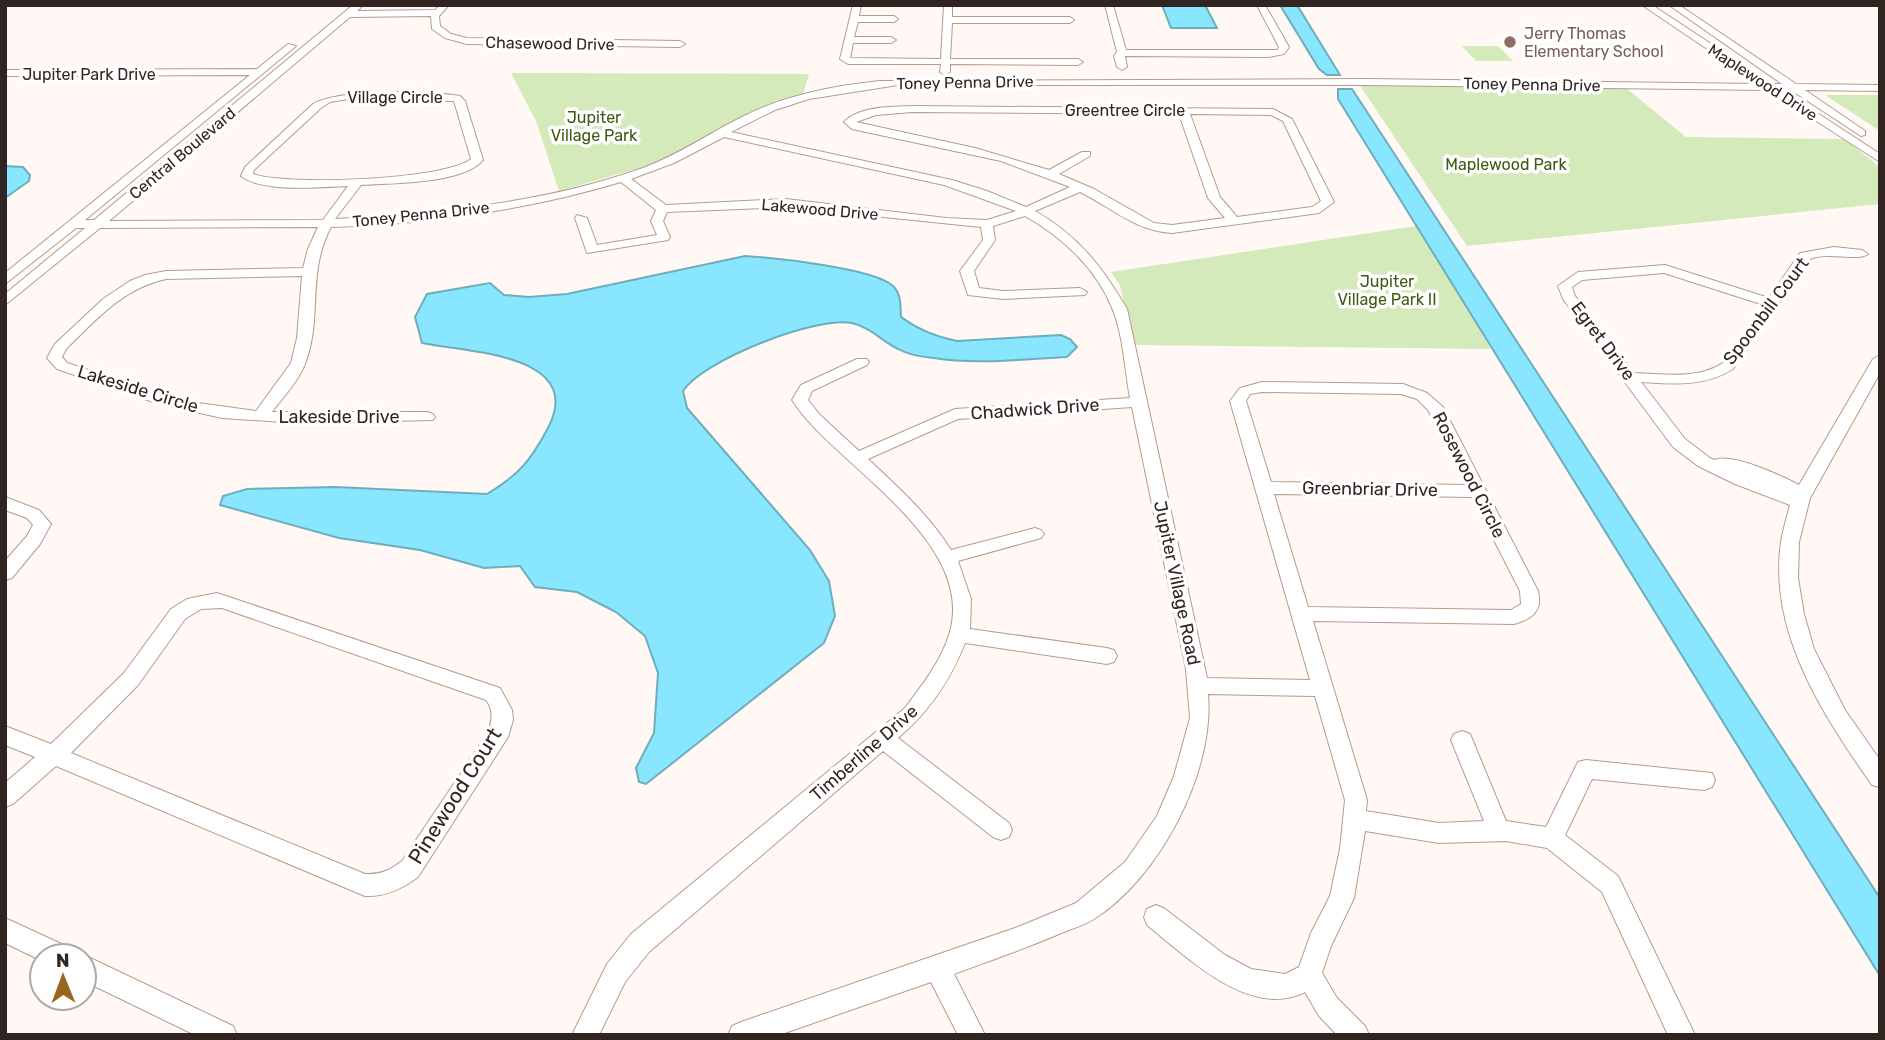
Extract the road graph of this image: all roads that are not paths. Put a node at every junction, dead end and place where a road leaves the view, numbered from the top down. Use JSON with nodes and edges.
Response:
{"nodes":[{"id":1,"x":359,"y":5,"type":"edge"},
{"id":2,"x":857,"y":5,"type":"edge"},
{"id":3,"x":948,"y":5,"type":"edge"},
{"id":4,"x":1109,"y":5,"type":"edge"},
{"id":5,"x":1261,"y":5,"type":"edge"},
{"id":6,"x":1646,"y":5,"type":"edge"},
{"id":7,"x":1673,"y":5,"type":"edge"},
{"id":8,"x":346,"y":9,"type":"edge"},
{"id":9,"x":439,"y":11,"type":"edge"},
{"id":10,"x":853,"y":19,"type":"junction"},
{"id":11,"x":894,"y":19,"type":"dead end"},
{"id":12,"x":947,"y":20,"type":"junction"},
{"id":13,"x":1070,"y":20,"type":"dead end"},
{"id":14,"x":849,"y":40,"type":"junction"},
{"id":15,"x":891,"y":40,"type":"dead end"},
{"id":16,"x":680,"y":44,"type":"dead end"},
{"id":17,"x":1122,"y":53,"type":"junction"},
{"id":18,"x":1205,"y":54,"type":"junction"},
{"id":19,"x":945,"y":62,"type":"junction"},
{"id":20,"x":1078,"y":62,"type":"dead end"},
{"id":21,"x":1201,"y":64,"type":"dead end"},
{"id":22,"x":1122,"y":67,"type":"dead end"},
{"id":23,"x":5,"y":73,"type":"edge"},
{"id":24,"x":255,"y":75,"type":"junction"},
{"id":25,"x":275,"y":75,"type":"junction"},
{"id":26,"x":944,"y":81,"type":"junction"},
{"id":27,"x":1223,"y":81,"type":"junction"},
{"id":28,"x":1768,"y":87,"type":"junction"},
{"id":29,"x":1797,"y":87,"type":"junction"},
{"id":30,"x":1880,"y":88,"type":"edge"},
{"id":31,"x":1182,"y":110,"type":"junction"},
{"id":32,"x":722,"y":133,"type":"junction"},
{"id":33,"x":1880,"y":146,"type":"edge"},
{"id":34,"x":1086,"y":154,"type":"dead end"},
{"id":35,"x":1880,"y":159,"type":"edge"},
{"id":36,"x":1050,"y":174,"type":"junction"},
{"id":37,"x":622,"y":178,"type":"junction"},
{"id":38,"x":358,"y":181,"type":"junction"},
{"id":39,"x":1080,"y":187,"type":"junction"},
{"id":40,"x":663,"y":209,"type":"junction"},
{"id":41,"x":1026,"y":211,"type":"junction"},
{"id":42,"x":581,"y":218,"type":"dead end"},
{"id":43,"x":1234,"y":221,"type":"junction"},
{"id":44,"x":73,"y":224,"type":"junction"},
{"id":45,"x":97,"y":224,"type":"junction"},
{"id":46,"x":326,"y":224,"type":"junction"},
{"id":47,"x":987,"y":224,"type":"junction"},
{"id":48,"x":1862,"y":254,"type":"dead end"},
{"id":49,"x":309,"y":272,"type":"junction"},
{"id":50,"x":5,"y":280,"type":"edge"},
{"id":51,"x":1080,"y":292,"type":"dead end"},
{"id":52,"x":5,"y":301,"type":"edge"},
{"id":53,"x":1772,"y":303,"type":"junction"},
{"id":54,"x":1880,"y":359,"type":"edge"},
{"id":55,"x":862,"y":362,"type":"dead end"},
{"id":56,"x":1629,"y":377,"type":"junction"},
{"id":57,"x":1139,"y":402,"type":"junction"},
{"id":58,"x":261,"y":416,"type":"junction"},
{"id":59,"x":427,"y":417,"type":"dead end"},
{"id":60,"x":857,"y":458,"type":"junction"},
{"id":61,"x":1263,"y":488,"type":"junction"},
{"id":62,"x":1477,"y":491,"type":"junction"},
{"id":63,"x":1802,"y":498,"type":"junction"},
{"id":64,"x":5,"y":503,"type":"edge"},
{"id":65,"x":1035,"y":534,"type":"dead end"},
{"id":66,"x":949,"y":557,"type":"junction"},
{"id":67,"x":5,"y":573,"type":"edge"},
{"id":68,"x":1300,"y":614,"type":"junction"},
{"id":69,"x":959,"y":635,"type":"junction"},
{"id":70,"x":1107,"y":656,"type":"dead end"},
{"id":71,"x":1198,"y":686,"type":"junction"},
{"id":72,"x":1322,"y":688,"type":"junction"},
{"id":73,"x":5,"y":735,"type":"edge"},
{"id":74,"x":884,"y":739,"type":"junction"},
{"id":75,"x":1462,"y":740,"type":"dead end"},
{"id":76,"x":53,"y":755,"type":"junction"},
{"id":77,"x":1880,"y":778,"type":"edge"},
{"id":78,"x":1704,"y":780,"type":"dead end"},
{"id":79,"x":5,"y":797,"type":"edge"},
{"id":80,"x":1354,"y":819,"type":"junction"},
{"id":81,"x":1001,"y":830,"type":"dead end"},
{"id":82,"x":1499,"y":831,"type":"junction"},
{"id":83,"x":1552,"y":838,"type":"junction"},
{"id":84,"x":1156,"y":917,"type":"dead end"},
{"id":85,"x":5,"y":930,"type":"edge"},
{"id":86,"x":30,"y":942,"type":"edge"},
{"id":87,"x":937,"y":968,"type":"junction"},
{"id":88,"x":98,"y":975,"type":"edge"},
{"id":89,"x":1309,"y":975,"type":"junction"},
{"id":90,"x":224,"y":1035,"type":"edge"},
{"id":91,"x":585,"y":1035,"type":"edge"},
{"id":92,"x":741,"y":1035,"type":"edge"},
{"id":93,"x":972,"y":1035,"type":"edge"},
{"id":94,"x":1356,"y":1035,"type":"edge"},
{"id":95,"x":1682,"y":1035,"type":"edge"}],
"edges":[{"from":1,"to":8,"type":"street","name":"Central Boulevard"},
{"from":2,"to":10,"type":"street"},
{"from":3,"to":12,"type":"street"},
{"from":4,"to":17,"type":"street"},
{"from":5,"to":18,"type":"street"},
{"from":6,"to":28,"type":"street","name":"Maplewood Drive"},
{"from":7,"to":29,"type":"street","name":"Maplewood Drive"},
{"from":8,"to":9,"type":"street","name":"Chasewood Drive"},
{"from":8,"to":24,"type":"street","name":"Central Boulevard"},
{"from":8,"to":25,"type":"street","name":"Central Boulevard"},
{"from":9,"to":16,"type":"street","name":"Chasewood Drive"},
{"from":10,"to":11,"type":"street"},
{"from":10,"to":14,"type":"street"},
{"from":12,"to":13,"type":"street"},
{"from":12,"to":19,"type":"street"},
{"from":14,"to":15,"type":"street"},
{"from":14,"to":19,"type":"street"},
{"from":17,"to":18,"type":"street"},
{"from":17,"to":22,"type":"street"},
{"from":18,"to":21,"type":"street"},
{"from":18,"to":27,"type":"street"},
{"from":19,"to":20,"type":"street"},
{"from":19,"to":26,"type":"street"},
{"from":23,"to":24,"type":"street","name":"Jupiter Park Drive"},
{"from":24,"to":25,"type":"street","name":"Jupiter Park Drive"},
{"from":24,"to":44,"type":"street","name":"Central Boulevard"},
{"from":25,"to":45,"type":"street","name":"Central Boulevard"},
{"from":26,"to":27,"type":"street","name":"Toney Penna Drive"},
{"from":26,"to":32,"type":"street","name":"Toney Penna Drive"},
{"from":27,"to":28,"type":"street","name":"Toney Penna Drive"},
{"from":28,"to":29,"type":"street","name":"Toney Penna Drive"},
{"from":28,"to":35,"type":"street","name":"Maplewood Drive"},
{"from":29,"to":30,"type":"street","name":"Toney Penna Drive"},
{"from":29,"to":33,"type":"street","name":"Maplewood Drive"},
{"from":31,"to":36,"type":"street","name":"Greentree Circle"},
{"from":31,"to":43,"type":"street"},
{"from":31,"to":43,"type":"street","name":"Greentree Circle"},
{"from":32,"to":37,"type":"street","name":"Toney Penna Drive"},
{"from":32,"to":41,"type":"street","name":"Jupiter Village Road"},
{"from":34,"to":36,"type":"street"},
{"from":36,"to":39,"type":"street","name":"Greentree Circle"},
{"from":37,"to":40,"type":"street"},
{"from":37,"to":46,"type":"street","name":"Toney Penna Drive"},
{"from":38,"to":38,"type":"street","name":"Village Circle"},
{"from":38,"to":46,"type":"street","name":"Lakeside Drive"},
{"from":39,"to":41,"type":"street","name":"Lakewood Drive"},
{"from":39,"to":43,"type":"street","name":"Greentree Circle"},
{"from":40,"to":42,"type":"street"},
{"from":40,"to":47,"type":"street","name":"Lakewood Drive"},
{"from":41,"to":47,"type":"street","name":"Lakewood Drive"},
{"from":41,"to":57,"type":"street","name":"Jupiter Village Road"},
{"from":44,"to":45,"type":"street","name":"Toney Penna Drive"},
{"from":44,"to":50,"type":"street","name":"Central Boulevard"},
{"from":45,"to":46,"type":"street","name":"Toney Penna Drive"},
{"from":45,"to":52,"type":"street","name":"Central Boulevard"},
{"from":46,"to":49,"type":"street","name":"Lakeside Drive"},
{"from":47,"to":51,"type":"street"},
{"from":48,"to":53,"type":"street","name":"Spoonbill Court"},
{"from":49,"to":58,"type":"street","name":"Lakeside Drive"},
{"from":49,"to":58,"type":"street","name":"Lakeside Circle"},
{"from":53,"to":56,"type":"street","name":"Spoonbill Court"},
{"from":53,"to":56,"type":"street","name":"Egret Drive"},
{"from":54,"to":63,"type":"street"},
{"from":55,"to":60,"type":"street","name":"Timberline Drive"},
{"from":56,"to":63,"type":"street","name":"Egret Drive"},
{"from":57,"to":60,"type":"street","name":"Chadwick Drive"},
{"from":57,"to":71,"type":"street","name":"Jupiter Village Road"},
{"from":58,"to":59,"type":"street","name":"Lakeside Drive"},
{"from":60,"to":66,"type":"street","name":"Timberline Drive"},
{"from":61,"to":62,"type":"street","name":"Greenbriar Drive"},
{"from":61,"to":62,"type":"street","name":"Rosewood Circle"},
{"from":61,"to":68,"type":"street","name":"Rosewood Circle"},
{"from":62,"to":68,"type":"street","name":"Rosewood Circle"},
{"from":63,"to":77,"type":"street"},
{"from":64,"to":67,"type":"street"},
{"from":65,"to":66,"type":"street"},
{"from":66,"to":69,"type":"street","name":"Timberline Drive"},
{"from":68,"to":72,"type":"street","name":"Rosewood Circle"},
{"from":69,"to":70,"type":"street"},
{"from":69,"to":74,"type":"street","name":"Timberline Drive"},
{"from":71,"to":72,"type":"street"},
{"from":71,"to":87,"type":"street","name":"Jupiter Village Road"},
{"from":72,"to":80,"type":"street","name":"Rosewood Circle"},
{"from":73,"to":76,"type":"street"},
{"from":74,"to":81,"type":"street"},
{"from":74,"to":91,"type":"street","name":"Timberline Drive"},
{"from":75,"to":82,"type":"street"},
{"from":76,"to":76,"type":"street","name":"Pinewood Court"},
{"from":76,"to":79,"type":"street","name":"Pinewood Court"},
{"from":78,"to":83,"type":"street"},
{"from":80,"to":82,"type":"street"},
{"from":80,"to":89,"type":"street","name":"Rosewood Circle"},
{"from":82,"to":83,"type":"street"},
{"from":83,"to":95,"type":"street"},
{"from":84,"to":89,"type":"street"},
{"from":85,"to":86,"type":"street"},
{"from":87,"to":92,"type":"street","name":"Jupiter Village Road"},
{"from":87,"to":93,"type":"street"},
{"from":88,"to":90,"type":"street"},
{"from":89,"to":94,"type":"street"}]}
